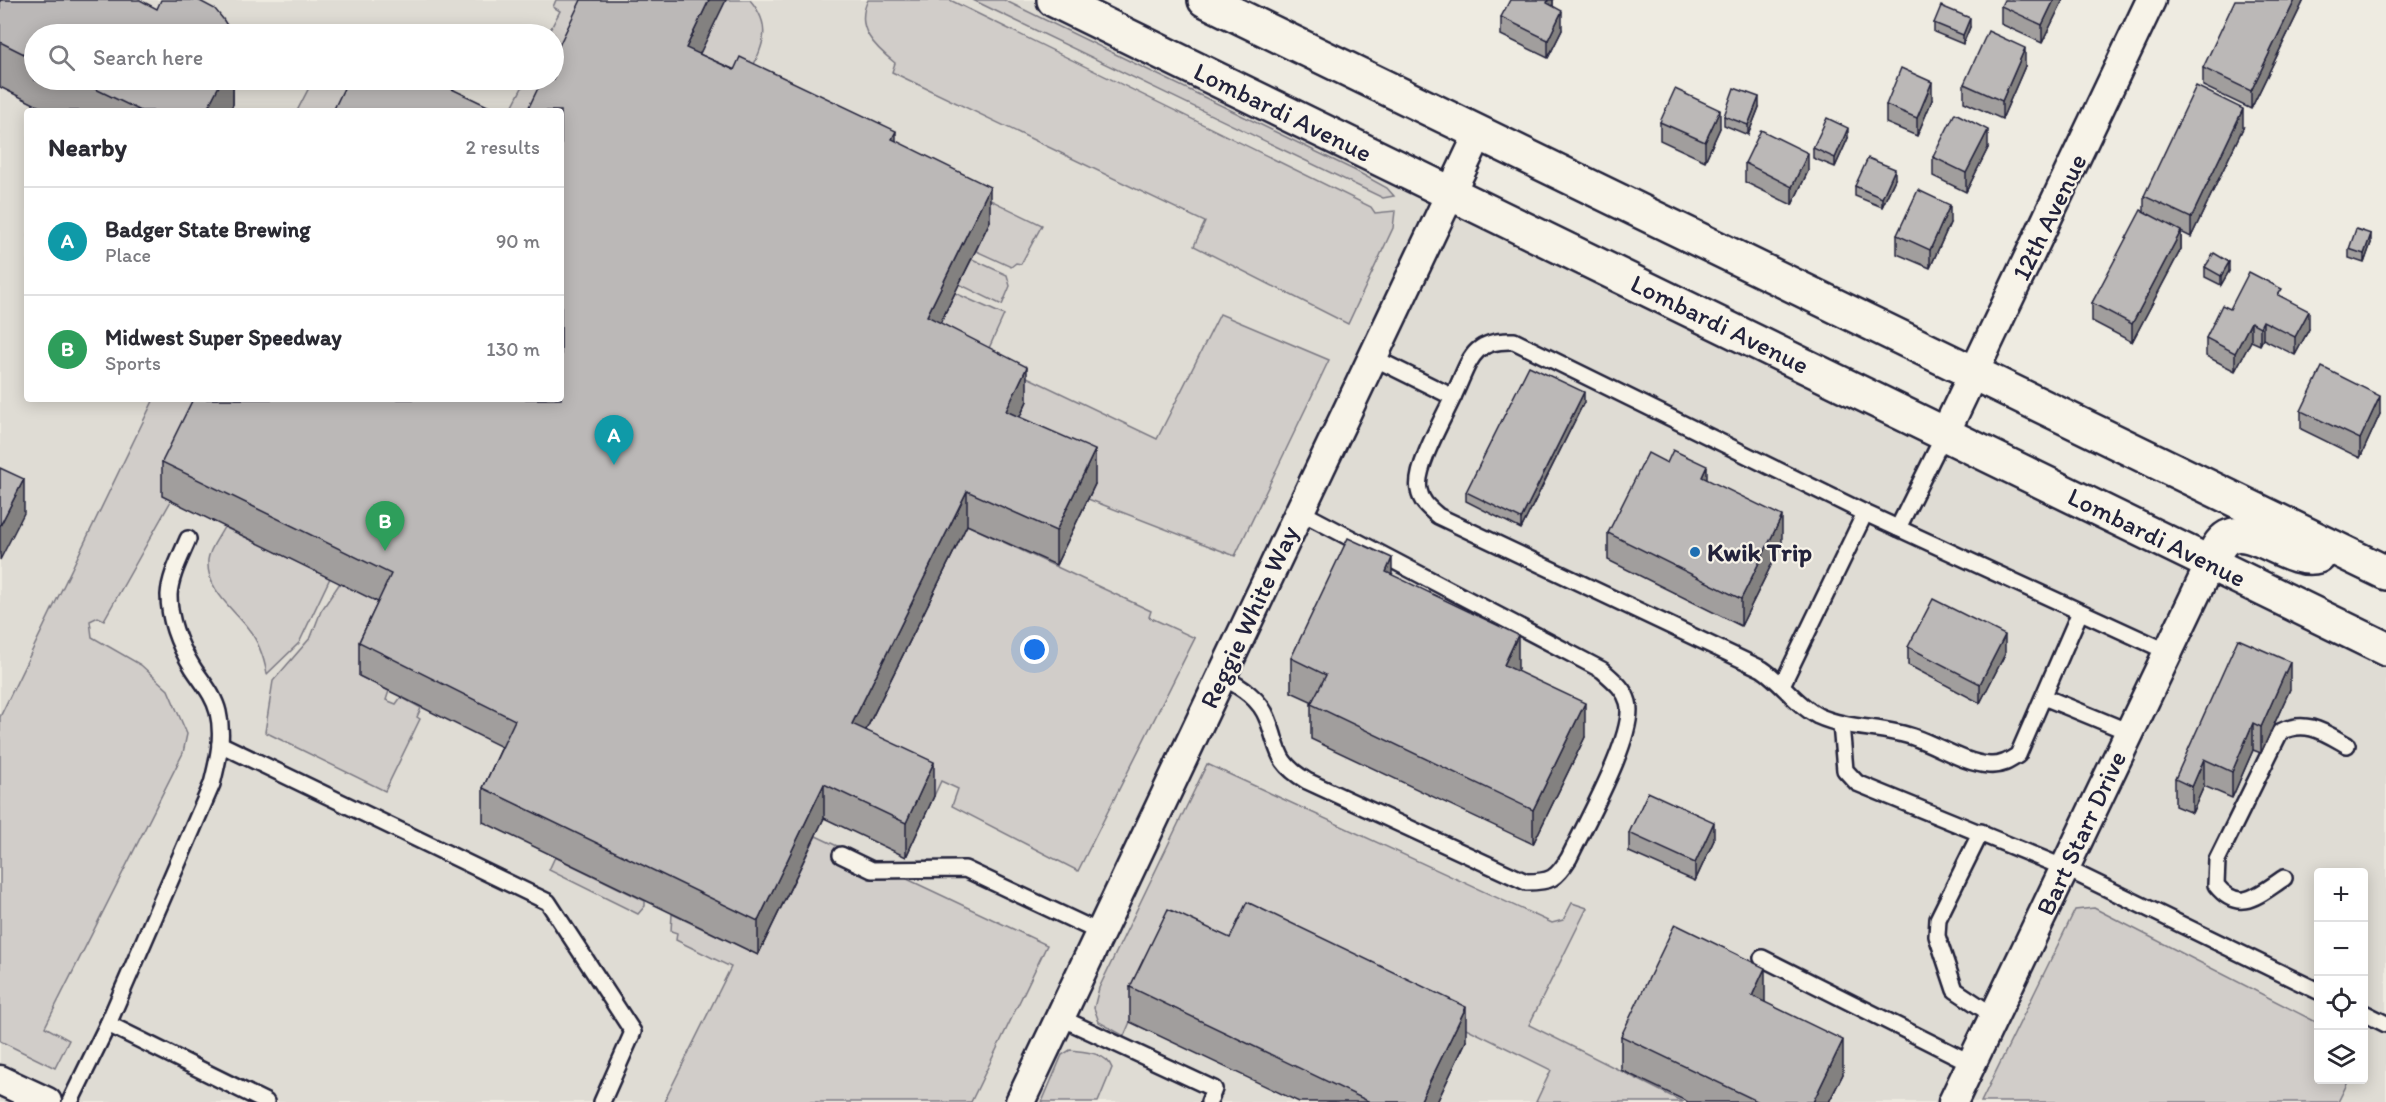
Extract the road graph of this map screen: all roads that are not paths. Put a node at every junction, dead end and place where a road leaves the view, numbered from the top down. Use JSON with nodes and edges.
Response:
{"nodes":[{"id":1,"x":1054,"y":0,"type":"edge"},
{"id":2,"x":1205,"y":0,"type":"edge"},
{"id":3,"x":2151,"y":0,"type":"edge"},
{"id":4,"x":1479,"y":133,"type":"junction"},
{"id":5,"x":1449,"y":193,"type":"junction"},
{"id":6,"x":1372,"y":357,"type":"junction"},
{"id":7,"x":1974,"y":373,"type":"junction"},
{"id":8,"x":1453,"y":397,"type":"junction"},
{"id":9,"x":1945,"y":433,"type":"junction"},
{"id":10,"x":1299,"y":512,"type":"junction"},
{"id":11,"x":1865,"y":513,"type":"junction"},
{"id":12,"x":1898,"y":528,"type":"junction"},
{"id":13,"x":188,"y":539,"type":"dead end"},
{"id":14,"x":2333,"y":548,"type":"junction"},
{"id":15,"x":2210,"y":564,"type":"junction"},
{"id":16,"x":2386,"y":573,"type":"edge"},
{"id":17,"x":2080,"y":612,"type":"junction"},
{"id":18,"x":2386,"y":649,"type":"edge"},
{"id":19,"x":2166,"y":651,"type":"junction"},
{"id":20,"x":1221,"y":676,"type":"junction"},
{"id":21,"x":1782,"y":685,"type":"junction"},
{"id":22,"x":2044,"y":697,"type":"junction"},
{"id":23,"x":1841,"y":724,"type":"junction"},
{"id":24,"x":2129,"y":732,"type":"junction"},
{"id":25,"x":220,"y":744,"type":"junction"},
{"id":26,"x":2347,"y":745,"type":"dead end"},
{"id":27,"x":1981,"y":832,"type":"junction"},
{"id":28,"x":841,"y":855,"type":"dead end"},
{"id":29,"x":2065,"y":868,"type":"junction"},
{"id":30,"x":2284,"y":878,"type":"dead end"},
{"id":31,"x":1099,"y":932,"type":"junction"},
{"id":32,"x":1762,"y":958,"type":"dead end"},
{"id":33,"x":2314,"y":989,"type":"edge"},
{"id":34,"x":2368,"y":1015,"type":"edge"},
{"id":35,"x":1994,"y":1016,"type":"junction"},
{"id":36,"x":1059,"y":1017,"type":"junction"},
{"id":37,"x":108,"y":1024,"type":"junction"},
{"id":38,"x":2386,"y":1024,"type":"edge"},
{"id":39,"x":1971,"y":1063,"type":"junction"},
{"id":40,"x":0,"y":1080,"type":"edge"},
{"id":41,"x":47,"y":1102,"type":"edge"},
{"id":42,"x":70,"y":1102,"type":"edge"},
{"id":43,"x":266,"y":1102,"type":"edge"},
{"id":44,"x":602,"y":1102,"type":"edge"},
{"id":45,"x":1020,"y":1102,"type":"edge"},
{"id":46,"x":1209,"y":1102,"type":"edge"},
{"id":47,"x":1953,"y":1102,"type":"edge"}],
"edges":[{"from":1,"to":5,"type":"main road","name":"Lombardi Avenue"},
{"from":2,"to":4,"type":"main road"},
{"from":3,"to":7,"type":"street","name":"12th Avenue"},
{"from":4,"to":5,"type":"street","name":"Reggie White Way"},
{"from":4,"to":7,"type":"main road"},
{"from":5,"to":6,"type":"street","name":"Reggie White Way"},
{"from":5,"to":9,"type":"main road","name":"Lombardi Avenue"},
{"from":6,"to":8,"type":"lane"},
{"from":6,"to":10,"type":"street","name":"Reggie White Way"},
{"from":7,"to":9,"type":"street","name":"12th Avenue"},
{"from":7,"to":14,"type":"main road"},
{"from":8,"to":11,"type":"lane"},
{"from":8,"to":21,"type":"lane"},
{"from":9,"to":12,"type":"lane"},
{"from":9,"to":15,"type":"main road","name":"Lombardi Avenue"},
{"from":10,"to":20,"type":"street","name":"Reggie White Way"},
{"from":10,"to":20,"type":"lane"},
{"from":11,"to":12,"type":"lane"},
{"from":11,"to":21,"type":"lane"},
{"from":12,"to":17,"type":"lane"},
{"from":13,"to":25,"type":"lane"},
{"from":14,"to":15,"type":"main road"},
{"from":14,"to":16,"type":"main road"},
{"from":15,"to":18,"type":"main road","name":"Lombardi Avenue"},
{"from":15,"to":19,"type":"street","name":"Bart Starr Drive"},
{"from":17,"to":19,"type":"lane"},
{"from":17,"to":22,"type":"lane"},
{"from":19,"to":24,"type":"street","name":"Bart Starr Drive"},
{"from":20,"to":31,"type":"street","name":"Reggie White Way"},
{"from":21,"to":23,"type":"lane"},
{"from":22,"to":23,"type":"lane"},
{"from":22,"to":24,"type":"lane"},
{"from":23,"to":27,"type":"lane"},
{"from":24,"to":29,"type":"street","name":"Bart Starr Drive"},
{"from":25,"to":37,"type":"lane"},
{"from":25,"to":44,"type":"lane"},
{"from":26,"to":30,"type":"lane"},
{"from":27,"to":29,"type":"lane"},
{"from":27,"to":35,"type":"lane"},
{"from":28,"to":31,"type":"lane"},
{"from":29,"to":33,"type":"lane"},
{"from":29,"to":35,"type":"street","name":"Bart Starr Drive"},
{"from":31,"to":36,"type":"street","name":"Reggie White Way"},
{"from":32,"to":39,"type":"lane"},
{"from":34,"to":38,"type":"lane"},
{"from":35,"to":39,"type":"street","name":"Bart Starr Drive"},
{"from":36,"to":45,"type":"street","name":"Reggie White Way"},
{"from":36,"to":46,"type":"lane"},
{"from":37,"to":42,"type":"lane"},
{"from":37,"to":43,"type":"lane"},
{"from":39,"to":47,"type":"street","name":"Bart Starr Drive"},
{"from":40,"to":41,"type":"street"}]}
